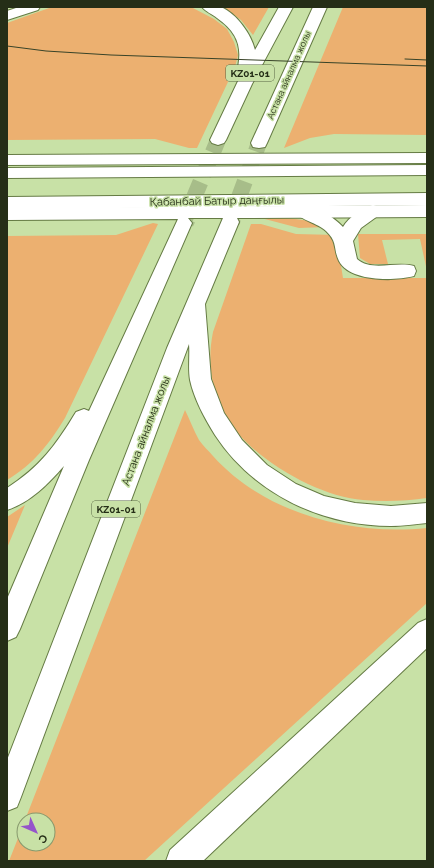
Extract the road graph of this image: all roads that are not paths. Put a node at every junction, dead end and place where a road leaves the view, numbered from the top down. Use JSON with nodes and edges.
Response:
{"nodes":[{"id":1,"x":33,"y":7,"type":"edge"},
{"id":2,"x":209,"y":7,"type":"edge"},
{"id":3,"x":286,"y":7,"type":"edge"},
{"id":4,"x":320,"y":7,"type":"edge"},
{"id":5,"x":334,"y":7,"type":"edge"},
{"id":6,"x":7,"y":16,"type":"edge"},
{"id":7,"x":296,"y":59,"type":"junction"},
{"id":8,"x":240,"y":92,"type":"junction"},
{"id":9,"x":218,"y":140,"type":"tunnel mouth"},
{"id":10,"x":259,"y":143,"type":"tunnel mouth"},
{"id":11,"x":427,"y":158,"type":"edge"},
{"id":12,"x":7,"y":160,"type":"edge"},
{"id":13,"x":427,"y":170,"type":"edge"},
{"id":14,"x":7,"y":173,"type":"edge"},
{"id":15,"x":427,"y":199,"type":"edge"},
{"id":16,"x":7,"y":203,"type":"edge"},
{"id":17,"x":373,"y":211,"type":"junction"},
{"id":18,"x":427,"y":211,"type":"edge"},
{"id":19,"x":304,"y":212,"type":"junction"},
{"id":20,"x":7,"y":214,"type":"edge"},
{"id":21,"x":230,"y":222,"type":"tunnel mouth"},
{"id":22,"x":183,"y":223,"type":"tunnel mouth"},
{"id":23,"x":344,"y":241,"type":"junction"},
{"id":24,"x":407,"y":271,"type":"dead end"},
{"id":25,"x":196,"y":301,"type":"junction"},
{"id":26,"x":132,"y":340,"type":"junction"},
{"id":27,"x":7,"y":500,"type":"edge"},
{"id":28,"x":427,"y":513,"type":"edge"},
{"id":29,"x":7,"y":629,"type":"edge"},
{"id":30,"x":427,"y":631,"type":"edge"},
{"id":31,"x":7,"y":798,"type":"edge"},
{"id":32,"x":180,"y":861,"type":"edge"}],
"edges":[{"from":1,"to":6,"type":"main road"},
{"from":2,"to":8,"type":"main road"},
{"from":3,"to":8,"type":"main road","number":"KZ01-01"},
{"from":4,"to":7,"type":"main road","name":"Астана айналма жолы","number":"KZ01-01"},
{"from":5,"to":7,"type":"main road"},
{"from":7,"to":10,"type":"main road","name":"Астана айналма жолы","number":"KZ01-01"},
{"from":8,"to":9,"type":"main road","number":"KZ01-01"},
{"from":11,"to":12,"type":"main road"},
{"from":13,"to":14,"type":"main road"},
{"from":15,"to":16,"type":"main road","name":"Қабанбай Батыр даңғылы"},
{"from":17,"to":18,"type":"main road"},
{"from":17,"to":19,"type":"main road"},
{"from":17,"to":23,"type":"main road"},
{"from":19,"to":20,"type":"main road"},
{"from":19,"to":23,"type":"main road"},
{"from":21,"to":25,"type":"main road","name":"Астана айналма жолы","number":"KZ01-01"},
{"from":22,"to":26,"type":"main road"},
{"from":23,"to":24,"type":"main road"},
{"from":25,"to":28,"type":"main road"},
{"from":25,"to":31,"type":"main road","name":"Астана айналма жолы","number":"KZ01-01"},
{"from":26,"to":27,"type":"main road"},
{"from":26,"to":29,"type":"main road"},
{"from":30,"to":32,"type":"main road"}]}
